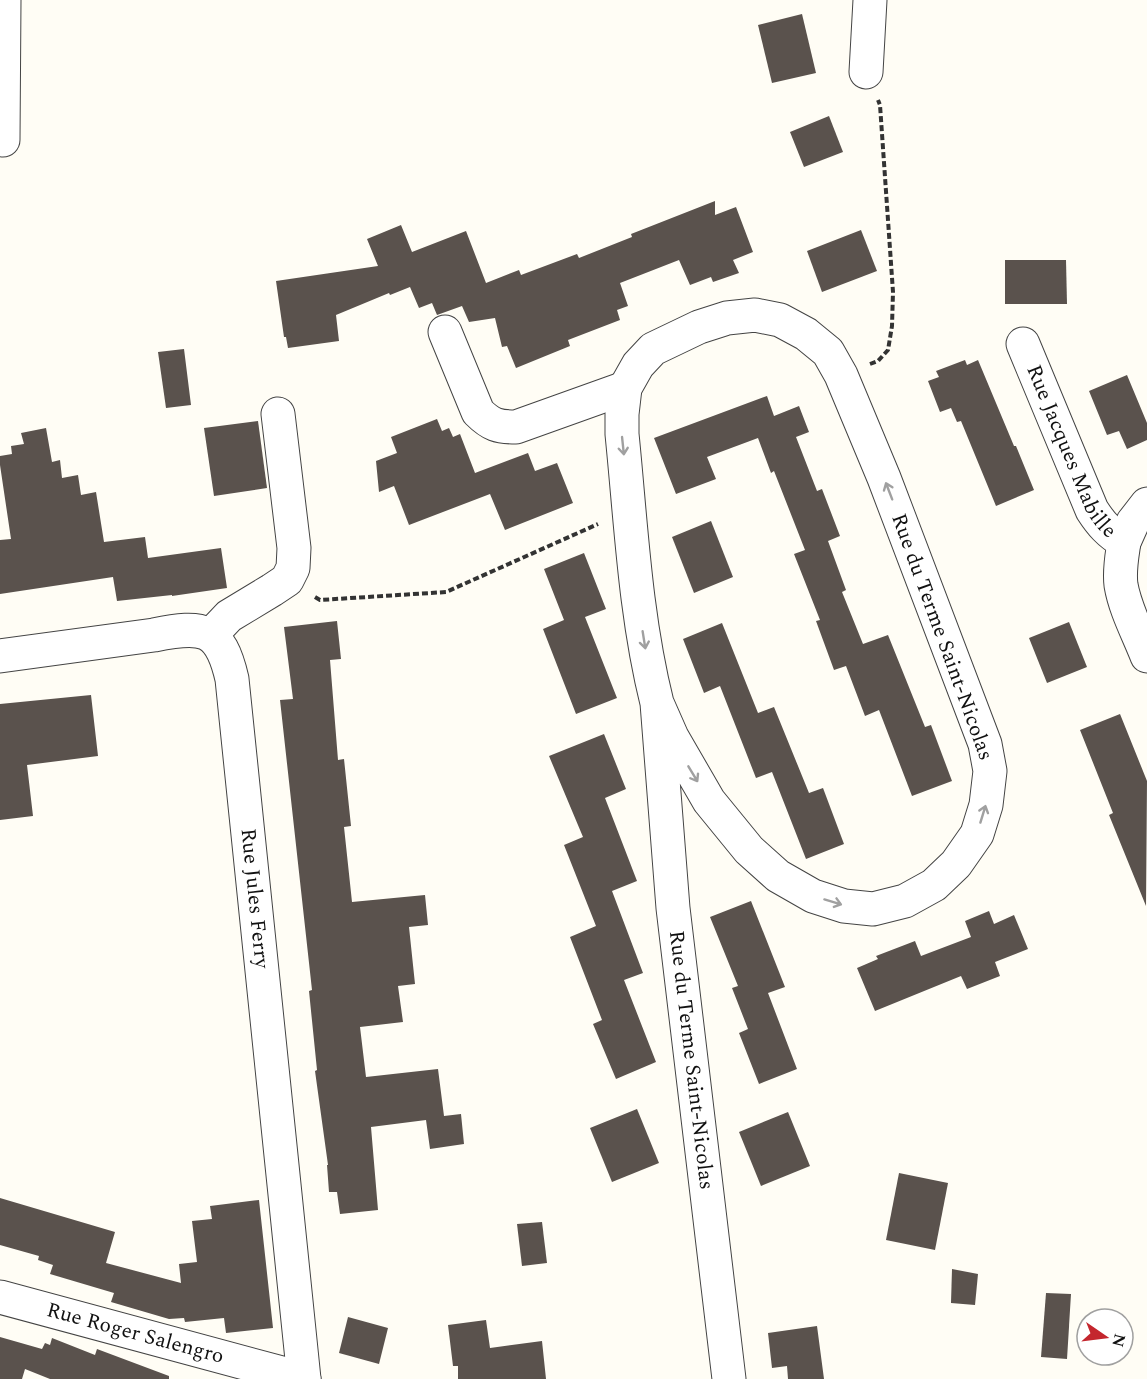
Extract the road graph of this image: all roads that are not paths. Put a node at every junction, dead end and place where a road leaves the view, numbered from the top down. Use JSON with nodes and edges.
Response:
{"nodes":[{"id":1,"x":4,"y":0,"type":"edge"},
{"id":2,"x":870,"y":0,"type":"edge"},
{"id":3,"x":866,"y":72,"type":"road end"},
{"id":4,"x":3,"y":140,"type":"dead end"},
{"id":5,"x":445,"y":332,"type":"dead end"},
{"id":6,"x":1023,"y":344,"type":"dead end"},
{"id":7,"x":625,"y":388,"type":"junction"},
{"id":8,"x":278,"y":414,"type":"dead end"},
{"id":9,"x":1147,"y":504,"type":"edge"},
{"id":10,"x":1124,"y":542,"type":"junction"},
{"id":11,"x":211,"y":635,"type":"junction"},
{"id":12,"x":0,"y":656,"type":"edge"},
{"id":13,"x":1147,"y":656,"type":"edge"},
{"id":14,"x":657,"y":703,"type":"junction"},
{"id":15,"x":0,"y":1298,"type":"edge"},
{"id":16,"x":304,"y":1379,"type":"edge"},
{"id":17,"x":729,"y":1379,"type":"edge"}],
"edges":[{"from":1,"to":4,"type":"street"},
{"from":2,"to":3,"type":"street"},
{"from":5,"to":7,"type":"street"},
{"from":6,"to":10,"type":"street","name":"Rue Jacques Mabille"},
{"from":7,"to":14,"type":"street","name":"Rue du Terme Saint-Nicolas","one_way":true},
{"from":14,"to":7,"type":"street","name":"Rue du Terme Saint-Nicolas","one_way":true},
{"from":8,"to":11,"type":"street"},
{"from":9,"to":10,"type":"street"},
{"from":10,"to":13,"type":"street","name":"Rue Jacques Mabille"},
{"from":11,"to":12,"type":"street"},
{"from":11,"to":16,"type":"street","name":"Rue Jules Ferry"},
{"from":14,"to":17,"type":"street","name":"Rue du Terme Saint-Nicolas"},
{"from":15,"to":16,"type":"street","name":"Rue Roger Salengro"}]}
